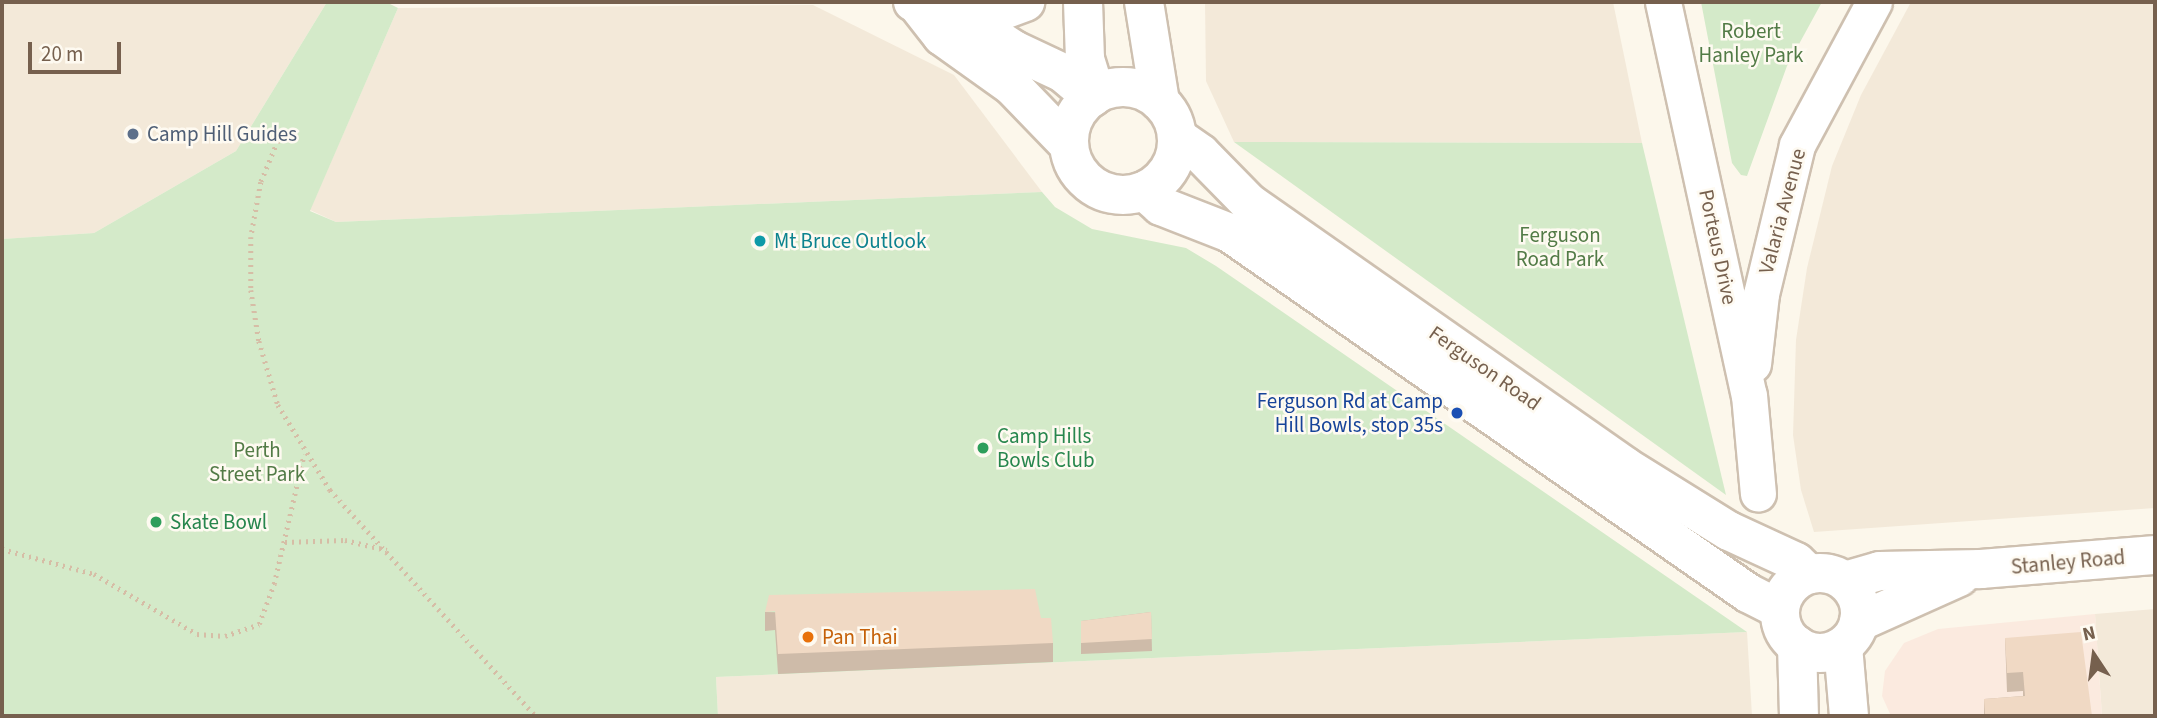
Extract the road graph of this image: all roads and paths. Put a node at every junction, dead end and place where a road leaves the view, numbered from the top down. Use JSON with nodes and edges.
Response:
{"nodes":[{"id":1,"x":1026,"y":2,"type":"edge"},
{"id":2,"x":1083,"y":2,"type":"edge"},
{"id":3,"x":1144,"y":2,"type":"edge"},
{"id":4,"x":1663,"y":2,"type":"edge"},
{"id":5,"x":1874,"y":2,"type":"edge"},
{"id":6,"x":915,"y":3,"type":"edge"},
{"id":7,"x":971,"y":22,"type":"junction"},
{"id":8,"x":1094,"y":96,"type":"junction"},
{"id":9,"x":1160,"y":102,"type":"junction"},
{"id":10,"x":1177,"y":137,"type":"junction"},
{"id":11,"x":278,"y":141,"type":"dead end"},
{"id":12,"x":1069,"y":145,"type":"junction"},
{"id":13,"x":1144,"y":191,"type":"junction"},
{"id":14,"x":1749,"y":395,"type":"junction"},
{"id":15,"x":304,"y":453,"type":"junction"},
{"id":16,"x":1758,"y":494,"type":"dead end"},
{"id":17,"x":284,"y":542,"type":"junction"},
{"id":18,"x":2,"y":549,"type":"edge"},
{"id":19,"x":387,"y":550,"type":"junction"},
{"id":20,"x":2155,"y":555,"type":"edge"},
{"id":21,"x":1981,"y":569,"type":"junction"},
{"id":22,"x":1827,"y":578,"type":"junction"},
{"id":23,"x":1780,"y":610,"type":"junction"},
{"id":24,"x":1851,"y":634,"type":"junction"},
{"id":25,"x":1797,"y":645,"type":"junction"},
{"id":26,"x":537,"y":716,"type":"edge"},
{"id":27,"x":1799,"y":716,"type":"edge"},
{"id":28,"x":1849,"y":716,"type":"edge"}],
"edges":[{"from":1,"to":7,"type":"main road"},
{"from":2,"to":8,"type":"main road"},
{"from":3,"to":9,"type":"main road"},
{"from":4,"to":14,"type":"street","name":"Porteus Drive"},
{"from":5,"to":14,"type":"street","name":"Valaria Avenue"},
{"from":6,"to":7,"type":"main road"},
{"from":6,"to":12,"type":"main road"},
{"from":7,"to":8,"type":"main road"},
{"from":8,"to":9,"type":"main road"},
{"from":8,"to":12,"type":"main road"},
{"from":9,"to":10,"type":"main road"},
{"from":10,"to":13,"type":"main road"},
{"from":10,"to":22,"type":"main road","name":"Ferguson Road"},
{"from":11,"to":15,"type":"path"},
{"from":12,"to":13,"type":"main road"},
{"from":13,"to":23,"type":"main road","name":"Ferguson Road"},
{"from":14,"to":16,"type":"street","name":"Porteus Drive"},
{"from":15,"to":17,"type":"path"},
{"from":15,"to":19,"type":"path"},
{"from":17,"to":18,"type":"path"},
{"from":17,"to":19,"type":"path"},
{"from":19,"to":26,"type":"path"},
{"from":20,"to":21,"type":"main road","name":"Stanley Road"},
{"from":21,"to":22,"type":"main road","name":"Stanley Road"},
{"from":21,"to":24,"type":"main road","name":"Stanley Road"},
{"from":22,"to":23,"type":"main road"},
{"from":22,"to":24,"type":"main road"},
{"from":23,"to":25,"type":"main road"},
{"from":24,"to":25,"type":"main road"},
{"from":24,"to":28,"type":"main road"},
{"from":25,"to":27,"type":"main road"}]}
